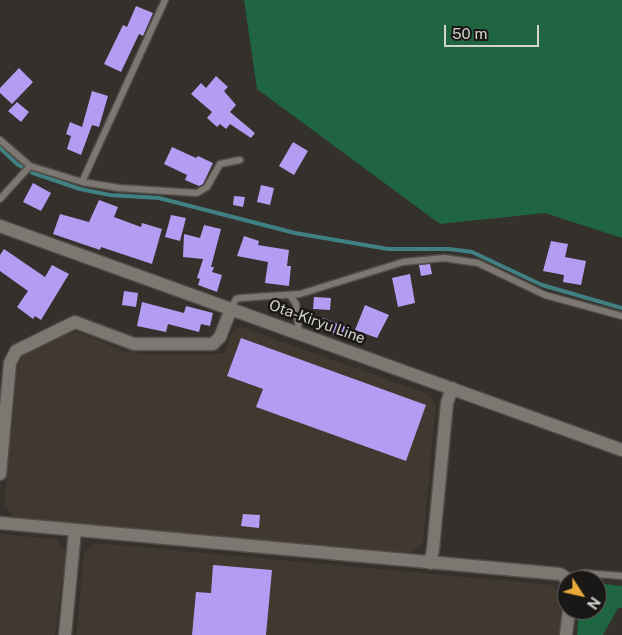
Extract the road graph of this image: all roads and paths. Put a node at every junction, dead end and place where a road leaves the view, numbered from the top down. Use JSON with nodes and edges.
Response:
{"nodes":[{"id":1,"x":165,"y":0,"type":"edge"},
{"id":2,"x":0,"y":140,"type":"edge"},
{"id":3,"x":240,"y":160,"type":"dead end"},
{"id":4,"x":30,"y":167,"type":"junction"},
{"id":5,"x":82,"y":182,"type":"junction"},
{"id":6,"x":0,"y":200,"type":"edge"},
{"id":7,"x":0,"y":226,"type":"edge"},
{"id":8,"x":290,"y":295,"type":"junction"},
{"id":9,"x":231,"y":310,"type":"junction"},
{"id":10,"x":622,"y":316,"type":"edge"},
{"id":11,"x":299,"y":332,"type":"junction"},
{"id":12,"x":452,"y":388,"type":"junction"},
{"id":13,"x":622,"y":450,"type":"edge"},
{"id":14,"x":0,"y":474,"type":"edge"},
{"id":15,"x":0,"y":523,"type":"edge"},
{"id":16,"x":75,"y":530,"type":"junction"},
{"id":17,"x":430,"y":563,"type":"junction"},
{"id":18,"x":557,"y":574,"type":"edge"},
{"id":19,"x":607,"y":575,"type":"edge"},
{"id":20,"x":622,"y":576,"type":"edge"},
{"id":21,"x":568,"y":620,"type":"edge"},
{"id":22,"x":65,"y":635,"type":"edge"},
{"id":23,"x":566,"y":635,"type":"edge"}],
"edges":[{"from":1,"to":5,"type":"lane"},
{"from":2,"to":4,"type":"lane"},
{"from":3,"to":5,"type":"lane"},
{"from":4,"to":5,"type":"lane"},
{"from":4,"to":6,"type":"lane"},
{"from":7,"to":9,"type":"street","name":"Ota-Kiryu Line"},
{"from":8,"to":9,"type":"lane"},
{"from":8,"to":10,"type":"lane"},
{"from":8,"to":11,"type":"lane"},
{"from":9,"to":11,"type":"street","name":"Ota-Kiryu Line"},
{"from":9,"to":14,"type":"street"},
{"from":11,"to":12,"type":"street","name":"Ota-Kiryu Line"},
{"from":12,"to":13,"type":"street","name":"Ota-Kiryu Line"},
{"from":12,"to":17,"type":"street"},
{"from":15,"to":16,"type":"street"},
{"from":16,"to":17,"type":"street"},
{"from":16,"to":22,"type":"street"},
{"from":17,"to":18,"type":"street"},
{"from":19,"to":20,"type":"lane"},
{"from":21,"to":23,"type":"street"}]}
